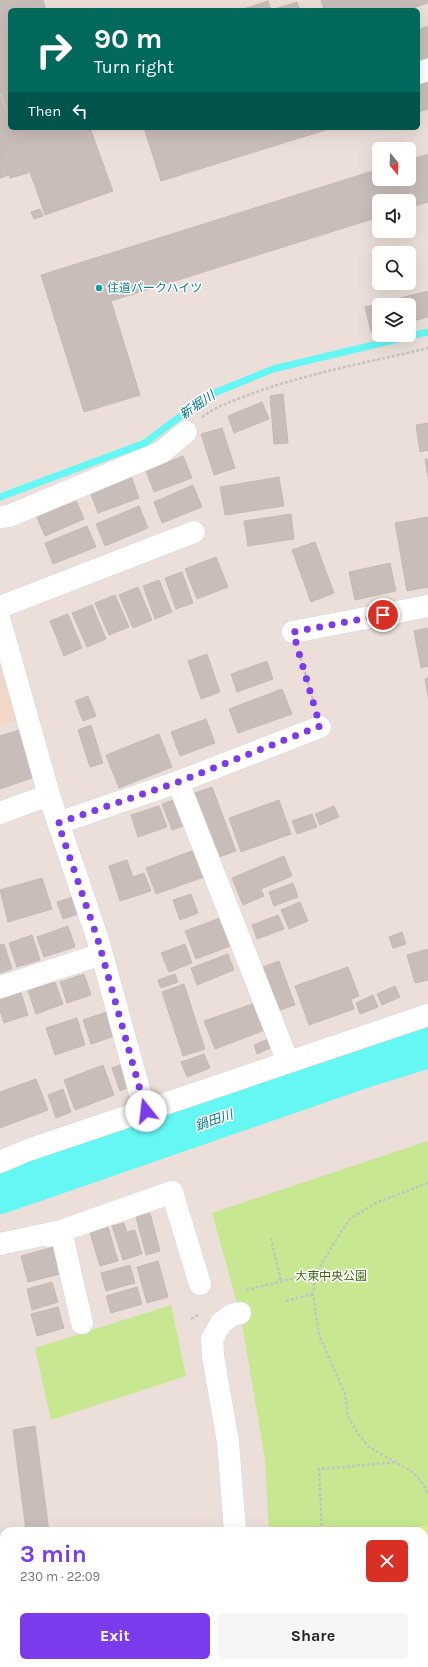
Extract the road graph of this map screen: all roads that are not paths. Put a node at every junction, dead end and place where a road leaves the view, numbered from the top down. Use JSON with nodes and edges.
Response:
{"nodes":[{"id":1,"x":186,"y":432,"type":"road end"},
{"id":2,"x":0,"y":517,"type":"edge"},
{"id":3,"x":194,"y":532,"type":"dead end"},
{"id":4,"x":428,"y":606,"type":"edge"},
{"id":5,"x":0,"y":607,"type":"edge"},
{"id":6,"x":0,"y":621,"type":"edge"},
{"id":7,"x":293,"y":632,"type":"road end"},
{"id":8,"x":320,"y":726,"type":"road end"},
{"id":9,"x":178,"y":782,"type":"junction"},
{"id":10,"x":49,"y":795,"type":"junction"},
{"id":11,"x":0,"y":813,"type":"edge"},
{"id":12,"x":58,"y":823,"type":"junction"},
{"id":13,"x":102,"y":954,"type":"junction"},
{"id":14,"x":0,"y":987,"type":"edge"},
{"id":15,"x":428,"y":1015,"type":"edge"},
{"id":16,"x":288,"y":1062,"type":"junction"},
{"id":17,"x":146,"y":1111,"type":"junction"},
{"id":18,"x":0,"y":1162,"type":"edge"},
{"id":19,"x":61,"y":1230,"type":"junction"},
{"id":20,"x":0,"y":1244,"type":"edge"},
{"id":21,"x":0,"y":1258,"type":"edge"},
{"id":22,"x":200,"y":1284,"type":"dead end"},
{"id":23,"x":240,"y":1313,"type":"dead end"},
{"id":24,"x":82,"y":1323,"type":"dead end"},
{"id":25,"x":235,"y":1527,"type":"edge"}],
"edges":[{"from":1,"to":2,"type":"street"},
{"from":3,"to":5,"type":"street"},
{"from":4,"to":7,"type":"street"},
{"from":6,"to":10,"type":"street"},
{"from":8,"to":9,"type":"street"},
{"from":9,"to":12,"type":"street"},
{"from":9,"to":16,"type":"street"},
{"from":10,"to":11,"type":"street"},
{"from":10,"to":12,"type":"street"},
{"from":12,"to":13,"type":"street"},
{"from":13,"to":14,"type":"street"},
{"from":13,"to":17,"type":"street"},
{"from":15,"to":16,"type":"street"},
{"from":16,"to":17,"type":"street"},
{"from":17,"to":18,"type":"street"},
{"from":19,"to":20,"type":"street"},
{"from":19,"to":21,"type":"street"},
{"from":19,"to":22,"type":"street"},
{"from":19,"to":24,"type":"street"},
{"from":23,"to":25,"type":"street"}]}
